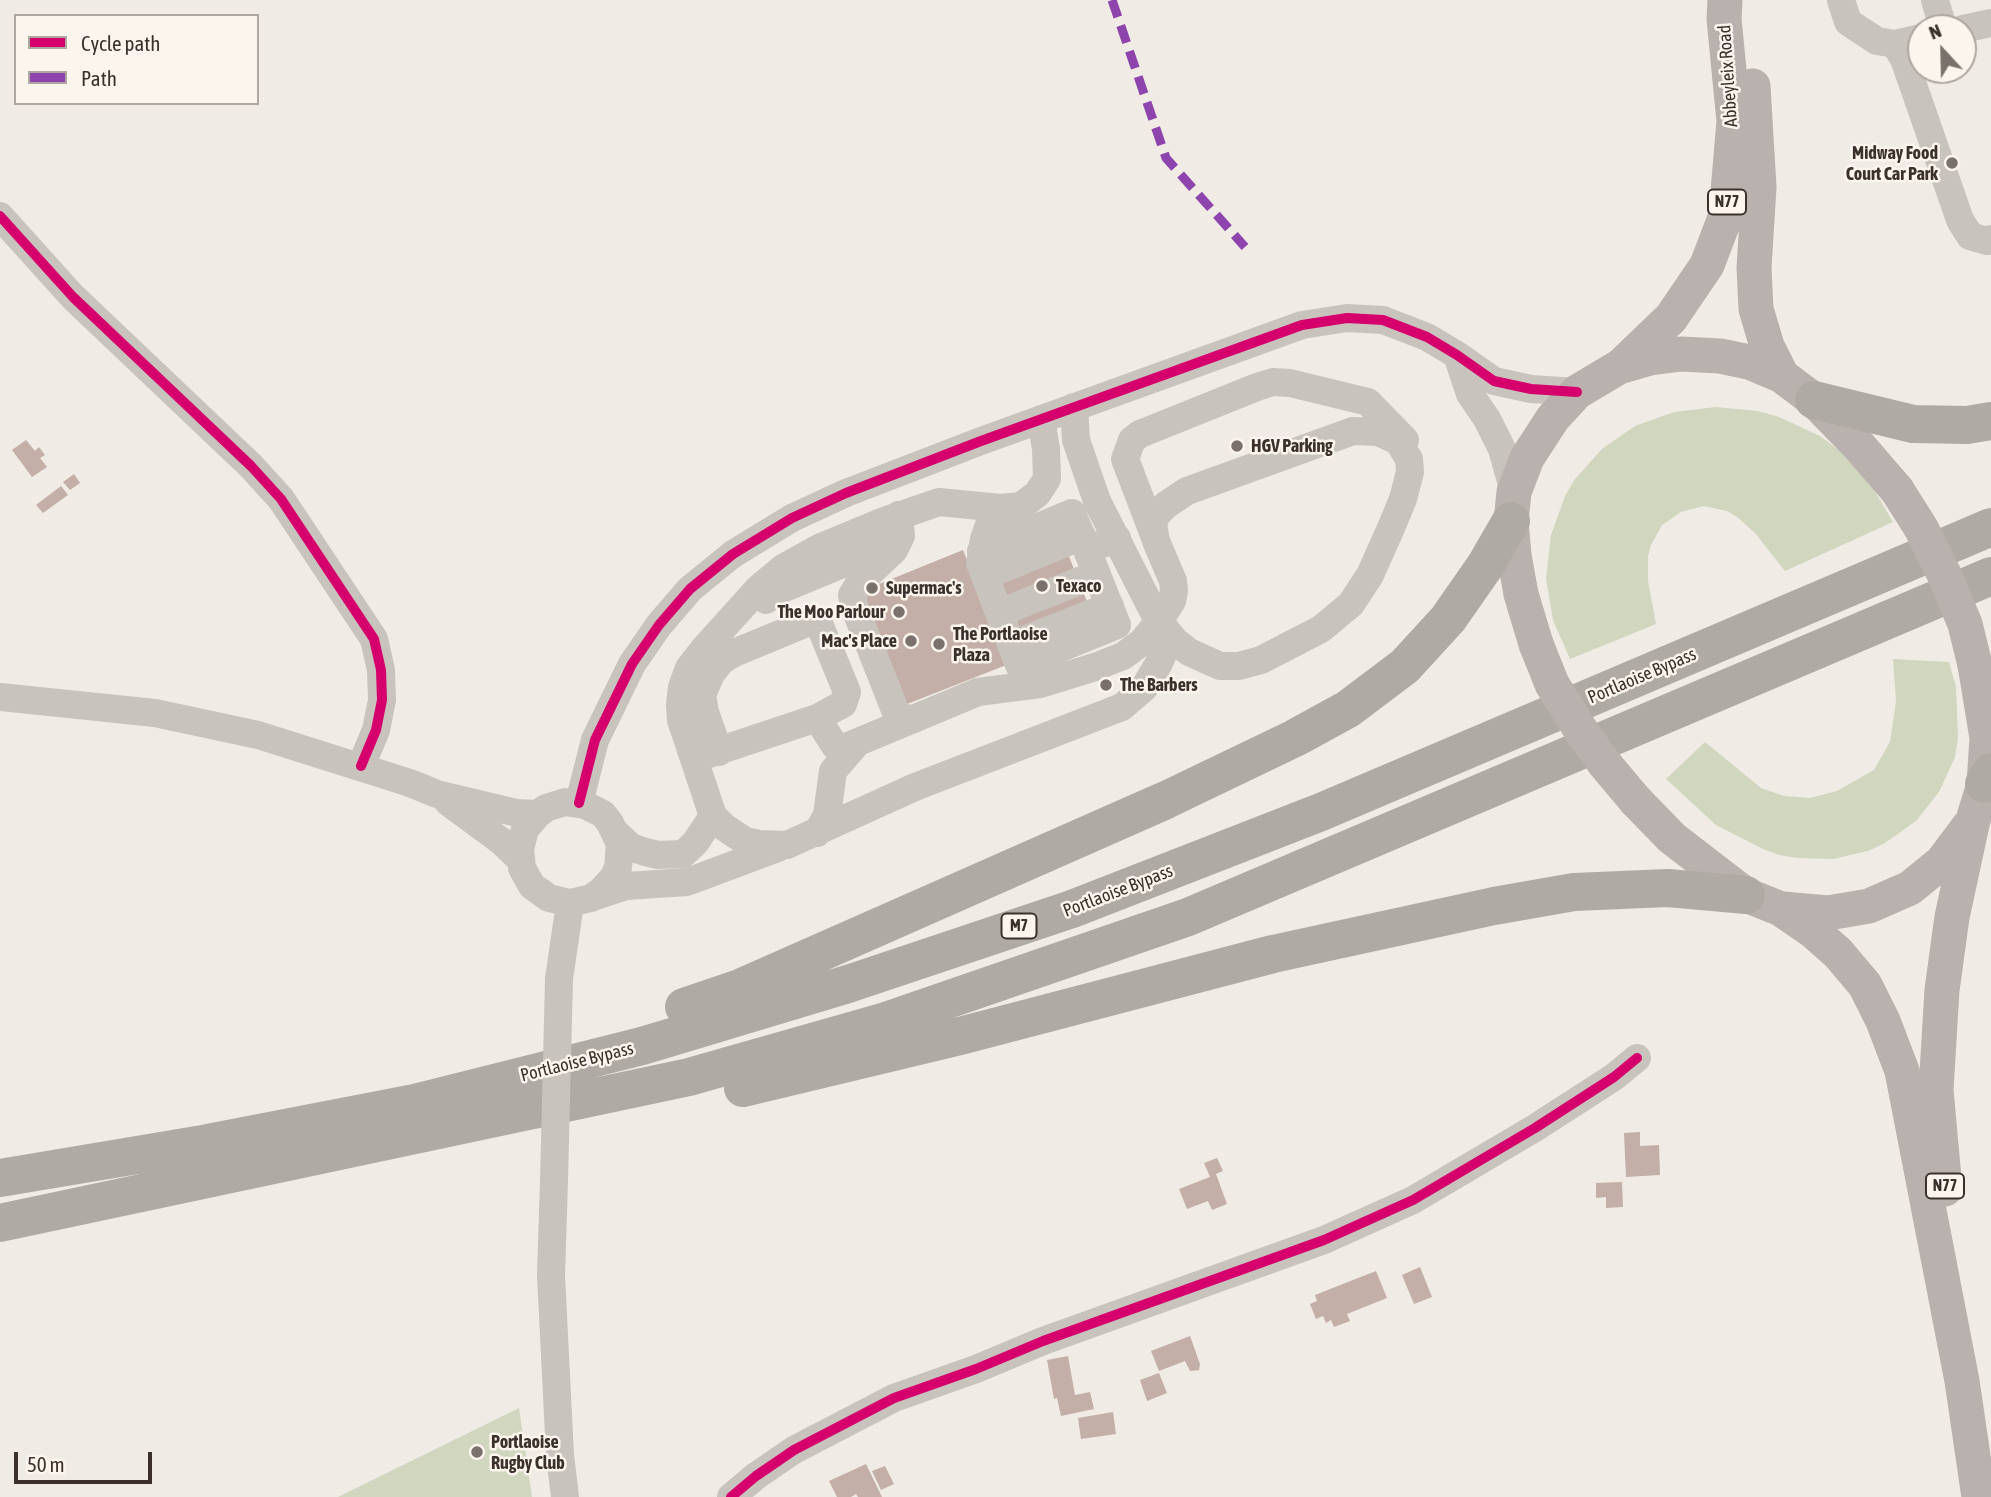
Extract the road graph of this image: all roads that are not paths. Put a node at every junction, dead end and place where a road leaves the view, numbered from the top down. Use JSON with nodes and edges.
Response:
{"nodes":[{"id":1,"x":1725,"y":0,"type":"edge"},
{"id":2,"x":1740,"y":0,"type":"edge"},
{"id":3,"x":1841,"y":0,"type":"edge"},
{"id":4,"x":1855,"y":0,"type":"edge"},
{"id":5,"x":1863,"y":31,"type":"junction"},
{"id":6,"x":1907,"y":41,"type":"edge"},
{"id":7,"x":1907,"y":46,"type":"edge"},
{"id":8,"x":1907,"y":68,"type":"edge"},
{"id":9,"x":1913,"y":84,"type":"edge"},
{"id":10,"x":0,"y":216,"type":"edge"},
{"id":11,"x":1991,"y":239,"type":"edge"},
{"id":12,"x":1457,"y":355,"type":"junction"},
{"id":13,"x":1619,"y":367,"type":"junction"},
{"id":14,"x":1782,"y":376,"type":"junction"},
{"id":15,"x":1577,"y":392,"type":"junction"},
{"id":16,"x":1814,"y":400,"type":"junction"},
{"id":17,"x":1074,"y":407,"type":"junction"},
{"id":18,"x":1041,"y":419,"type":"junction"},
{"id":19,"x":1991,"y":421,"type":"edge"},
{"id":20,"x":1409,"y":459,"type":"junction"},
{"id":21,"x":1021,"y":506,"type":"junction"},
{"id":22,"x":1513,"y":506,"type":"junction"},
{"id":23,"x":899,"y":515,"type":"junction"},
{"id":24,"x":1991,"y":527,"type":"edge"},
{"id":25,"x":1154,"y":535,"type":"junction"},
{"id":26,"x":1117,"y":538,"type":"junction"},
{"id":27,"x":1089,"y":554,"type":"junction"},
{"id":28,"x":983,"y":564,"type":"junction"},
{"id":29,"x":1991,"y":576,"type":"edge"},
{"id":30,"x":999,"y":612,"type":"junction"},
{"id":31,"x":1159,"y":621,"type":"junction"},
{"id":32,"x":726,"y":643,"type":"junction"},
{"id":33,"x":0,"y":683,"type":"edge"},
{"id":34,"x":0,"y":697,"type":"edge"},
{"id":35,"x":55,"y":702,"type":"junction"},
{"id":36,"x":817,"y":718,"type":"junction"},
{"id":37,"x":914,"y":719,"type":"junction"},
{"id":38,"x":857,"y":743,"type":"junction"},
{"id":39,"x":707,"y":755,"type":"junction"},
{"id":40,"x":361,"y":766,"type":"junction"},
{"id":41,"x":1988,"y":778,"type":"edge"},
{"id":42,"x":438,"y":794,"type":"junction"},
{"id":43,"x":579,"y":803,"type":"junction"},
{"id":44,"x":538,"y":814,"type":"junction"},
{"id":45,"x":713,"y":816,"type":"junction"},
{"id":46,"x":1973,"y":820,"type":"junction"},
{"id":47,"x":817,"y":833,"type":"junction"},
{"id":48,"x":617,"y":834,"type":"junction"},
{"id":49,"x":788,"y":845,"type":"junction"},
{"id":50,"x":520,"y":859,"type":"junction"},
{"id":51,"x":1746,"y":895,"type":"junction"},
{"id":52,"x":580,"y":900,"type":"junction"},
{"id":53,"x":1781,"y":909,"type":"junction"},
{"id":54,"x":1637,"y":1058,"type":"dead end"},
{"id":55,"x":10,"y":1176,"type":"edge"},
{"id":56,"x":0,"y":1224,"type":"edge"},
{"id":57,"x":1962,"y":1381,"type":"junction"},
{"id":58,"x":565,"y":1497,"type":"edge"},
{"id":59,"x":731,"y":1497,"type":"edge"},
{"id":60,"x":1979,"y":1497,"type":"edge"}],
"edges":[{"from":1,"to":13,"type":"main road","name":"Abbeyleix Road","number":"N77"},
{"from":2,"to":14,"type":"main road","name":"Abbeyleix Road","number":"N77"},
{"from":3,"to":5,"type":"street"},
{"from":4,"to":5,"type":"street"},
{"from":5,"to":6,"type":"street"},
{"from":7,"to":8,"type":"street"},
{"from":9,"to":11,"type":"street"},
{"from":10,"to":40,"type":"street"},
{"from":12,"to":15,"type":"street"},
{"from":12,"to":17,"type":"street"},
{"from":12,"to":22,"type":"street"},
{"from":13,"to":14,"type":"main road","number":"N77"},
{"from":13,"to":15,"type":"main road","number":"N77"},
{"from":14,"to":16,"type":"main road","number":"N77"},
{"from":15,"to":22,"type":"main road","number":"N77"},
{"from":16,"to":19,"type":"highway"},
{"from":16,"to":41,"type":"main road","number":"N77","bridge":true},
{"from":17,"to":18,"type":"street"},
{"from":17,"to":26,"type":"street"},
{"from":18,"to":21,"type":"street"},
{"from":18,"to":43,"type":"street"},
{"from":20,"to":25,"type":"street"},
{"from":20,"to":25,"type":"street"},
{"from":20,"to":31,"type":"street"},
{"from":21,"to":23,"type":"street"},
{"from":21,"to":28,"type":"street"},
{"from":22,"to":51,"type":"main road","number":"N77","bridge":true},
{"from":22,"to":55,"type":"highway","number":"M7"},
{"from":23,"to":32,"type":"street"},
{"from":23,"to":37,"type":"street"},
{"from":24,"to":55,"type":"highway","name":"Portlaoise Bypass","number":"M7"},
{"from":25,"to":31,"type":"street"},
{"from":26,"to":27,"type":"street"},
{"from":26,"to":31,"type":"street"},
{"from":27,"to":28,"type":"street"},
{"from":27,"to":30,"type":"street"},
{"from":27,"to":30,"type":"street"},
{"from":28,"to":30,"type":"street"},
{"from":29,"to":56,"type":"highway","name":"Portlaoise Bypass"},
{"from":31,"to":37,"type":"street"},
{"from":31,"to":47,"type":"street"},
{"from":32,"to":36,"type":"street"},
{"from":32,"to":39,"type":"street"},
{"from":33,"to":35,"type":"street"},
{"from":34,"to":35,"type":"street"},
{"from":35,"to":40,"type":"street"},
{"from":36,"to":38,"type":"street"},
{"from":36,"to":39,"type":"street"},
{"from":37,"to":38,"type":"street"},
{"from":38,"to":47,"type":"street"},
{"from":39,"to":45,"type":"street"},
{"from":40,"to":42,"type":"street"},
{"from":41,"to":46,"type":"main road","number":"N77"},
{"from":42,"to":44,"type":"street"},
{"from":42,"to":50,"type":"street"},
{"from":43,"to":44,"type":"street"},
{"from":43,"to":48,"type":"street"},
{"from":44,"to":50,"type":"street"},
{"from":45,"to":48,"type":"street"},
{"from":45,"to":49,"type":"street"},
{"from":46,"to":53,"type":"main road","number":"N77"},
{"from":46,"to":57,"type":"main road","number":"N77"},
{"from":47,"to":49,"type":"street"},
{"from":48,"to":52,"type":"street"},
{"from":49,"to":52,"type":"street"},
{"from":50,"to":52,"type":"street"},
{"from":51,"to":53,"type":"main road","number":"N77"},
{"from":51,"to":56,"type":"highway"},
{"from":52,"to":58,"type":"street","bridge":true},
{"from":53,"to":57,"type":"main road","number":"N77"},
{"from":54,"to":59,"type":"street"},
{"from":57,"to":60,"type":"main road","number":"N77"}]}
